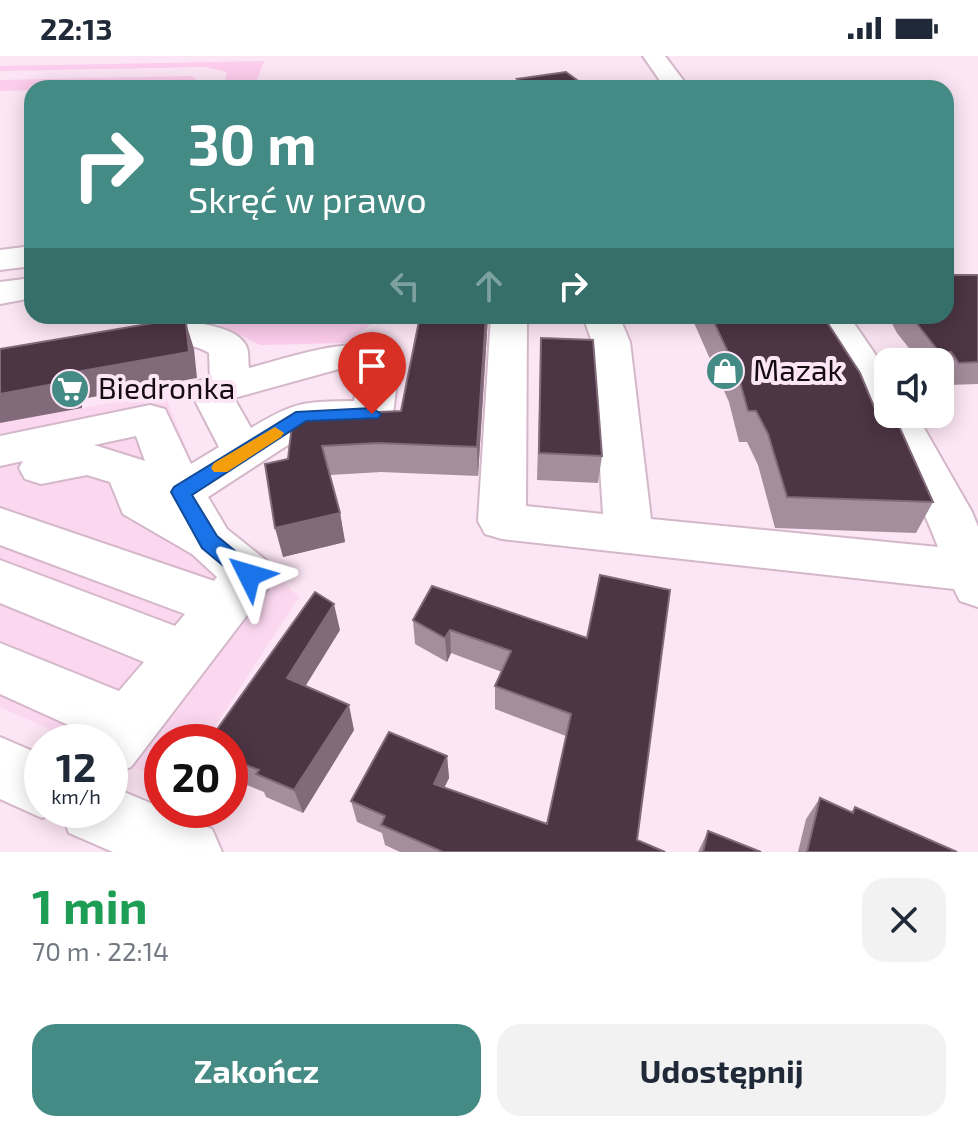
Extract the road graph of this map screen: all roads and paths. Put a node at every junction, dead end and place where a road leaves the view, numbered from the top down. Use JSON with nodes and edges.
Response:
{"nodes":[{"id":1,"x":654,"y":56,"type":"edge"},
{"id":2,"x":671,"y":80,"type":"edge"},
{"id":3,"x":24,"y":257,"type":"edge"},
{"id":4,"x":0,"y":260,"type":"edge"},
{"id":5,"x":24,"y":289,"type":"edge"},
{"id":6,"x":0,"y":293,"type":"edge"},
{"id":7,"x":509,"y":324,"type":"edge"},
{"id":8,"x":604,"y":324,"type":"edge"},
{"id":9,"x":836,"y":324,"type":"edge"},
{"id":10,"x":92,"y":346,"type":"edge"},
{"id":11,"x":874,"y":382,"type":"edge"},
{"id":12,"x":230,"y":386,"type":"junction"},
{"id":13,"x":903,"y":428,"type":"edge"},
{"id":14,"x":0,"y":451,"type":"edge"},
{"id":15,"x":244,"y":453,"type":"junction"},
{"id":16,"x":0,"y":472,"type":"edge"},
{"id":17,"x":181,"y":492,"type":"junction"},
{"id":18,"x":0,"y":526,"type":"edge"},
{"id":19,"x":629,"y":535,"type":"junction"},
{"id":20,"x":210,"y":542,"type":"junction"},
{"id":21,"x":975,"y":578,"type":"edge"},
{"id":22,"x":0,"y":581,"type":"edge"},
{"id":23,"x":224,"y":606,"type":"junction"},
{"id":24,"x":185,"y":654,"type":"junction"},
{"id":25,"x":0,"y":668,"type":"edge"},
{"id":26,"x":100,"y":724,"type":"edge"},
{"id":27,"x":128,"y":725,"type":"edge"},
{"id":28,"x":0,"y":767,"type":"edge"},
{"id":29,"x":24,"y":778,"type":"edge"},
{"id":30,"x":128,"y":826,"type":"edge"},
{"id":31,"x":189,"y":852,"type":"edge"}],
"edges":[{"from":1,"to":2,"type":"street"},
{"from":3,"to":4,"type":"street"},
{"from":5,"to":6,"type":"street"},
{"from":7,"to":19,"type":"street"},
{"from":8,"to":19,"type":"street"},
{"from":9,"to":11,"type":"street"},
{"from":10,"to":12,"type":"street"},
{"from":12,"to":15,"type":"street"},
{"from":12,"to":15,"type":"street"},
{"from":13,"to":21,"type":"street"},
{"from":14,"to":17,"type":"street"},
{"from":15,"to":17,"type":"street"},
{"from":16,"to":20,"type":"street"},
{"from":17,"to":20,"type":"street"},
{"from":18,"to":23,"type":"street"},
{"from":19,"to":21,"type":"street"},
{"from":20,"to":23,"type":"street"},
{"from":22,"to":24,"type":"street"},
{"from":23,"to":24,"type":"street"},
{"from":24,"to":27,"type":"street"},
{"from":25,"to":26,"type":"street"},
{"from":28,"to":29,"type":"street"},
{"from":30,"to":31,"type":"street"}]}
